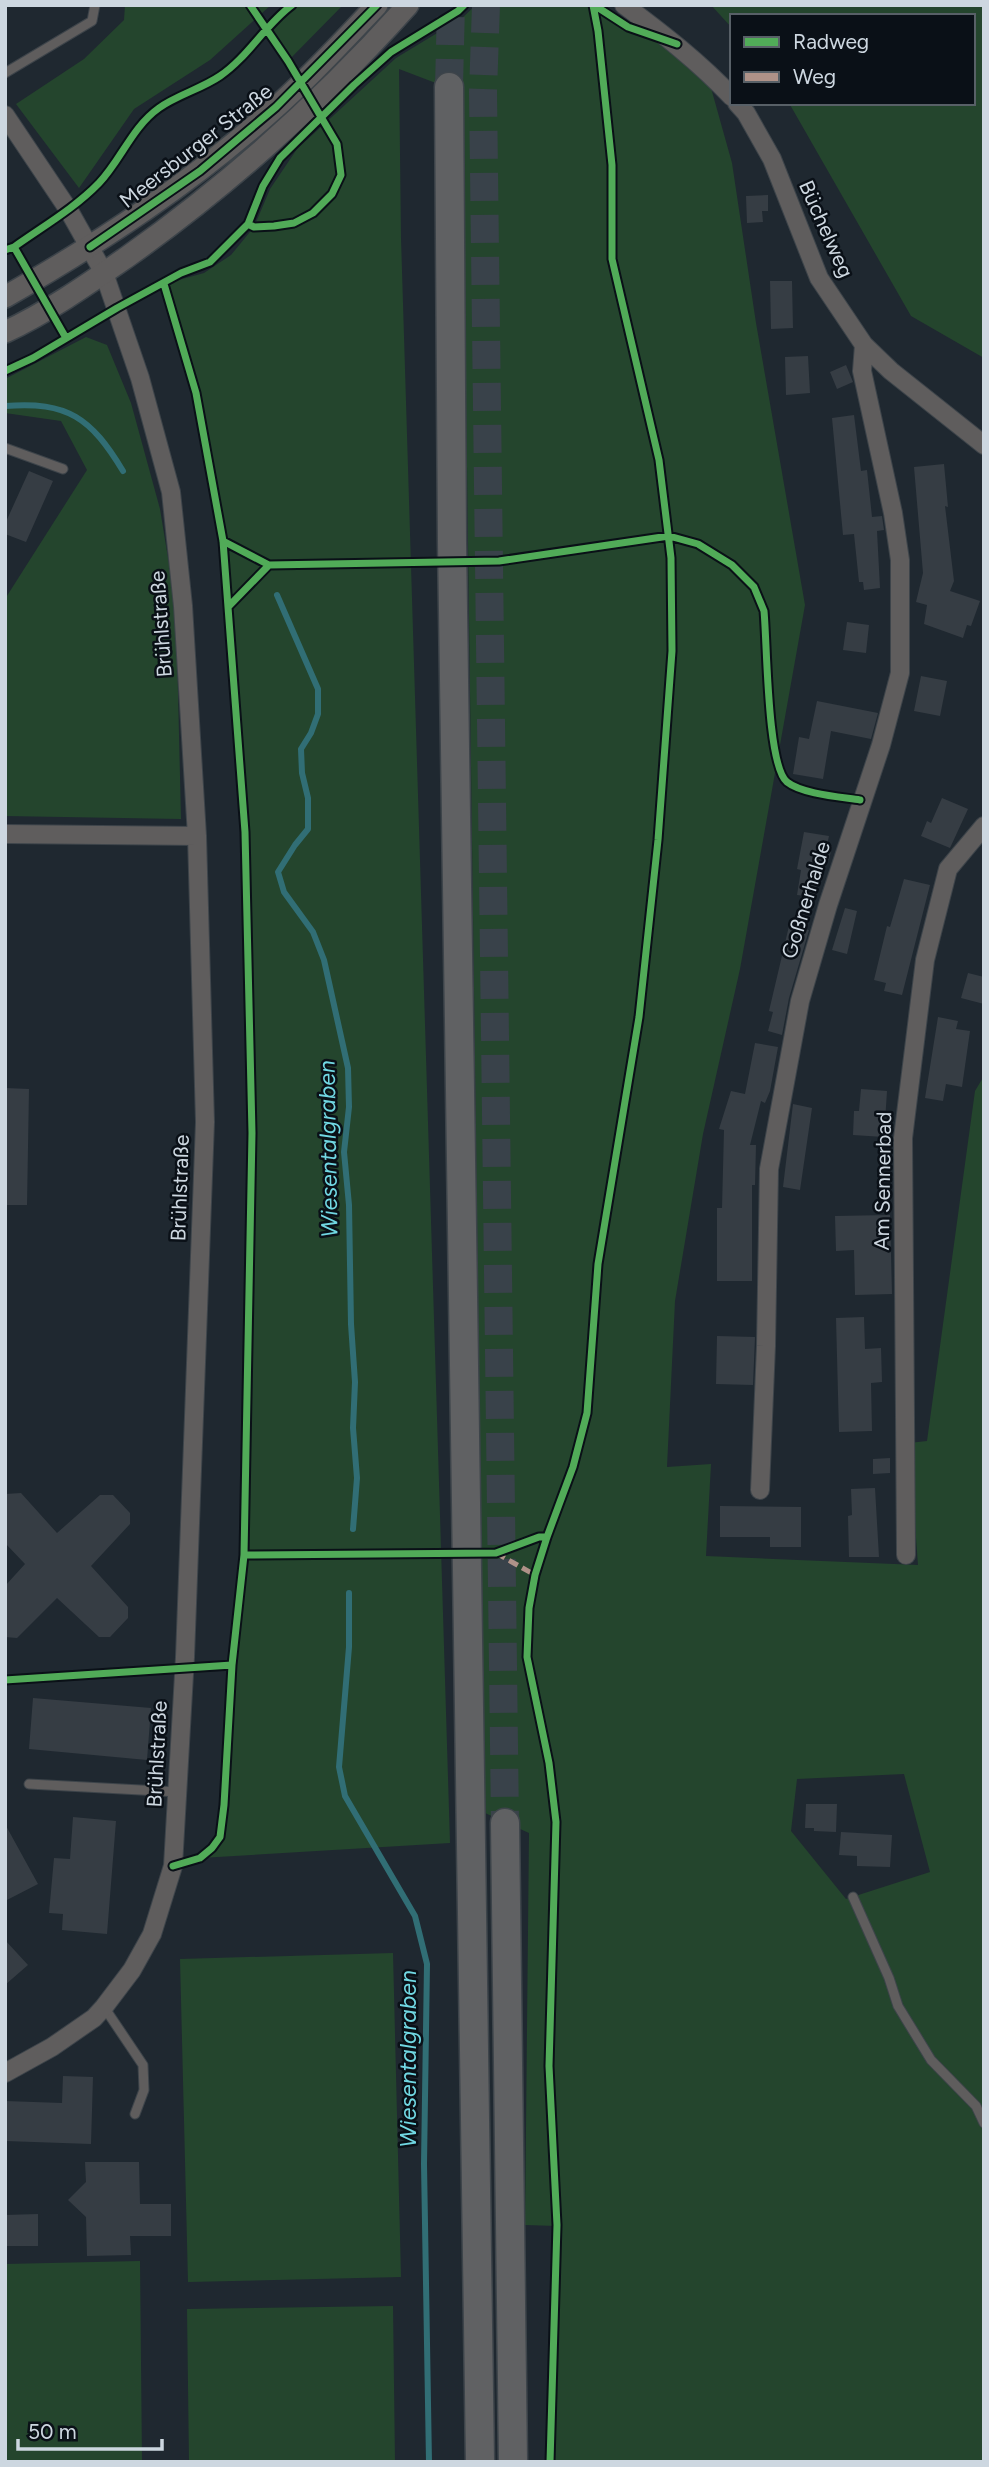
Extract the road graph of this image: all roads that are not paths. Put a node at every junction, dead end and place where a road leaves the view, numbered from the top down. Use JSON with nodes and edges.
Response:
{"nodes":[{"id":1,"x":95,"y":5,"type":"edge"},
{"id":2,"x":377,"y":5,"type":"edge"},
{"id":3,"x":408,"y":5,"type":"edge"},
{"id":4,"x":624,"y":5,"type":"edge"},
{"id":5,"x":5,"y":73,"type":"edge"},
{"id":6,"x":449,"y":87,"type":"tunnel mouth"},
{"id":7,"x":730,"y":95,"type":"edge"},
{"id":8,"x":739,"y":105,"type":"edge"},
{"id":9,"x":5,"y":115,"type":"edge"},
{"id":10,"x":90,"y":247,"type":"junction"},
{"id":11,"x":104,"y":273,"type":"junction"},
{"id":12,"x":5,"y":297,"type":"edge"},
{"id":13,"x":5,"y":332,"type":"edge"},
{"id":14,"x":864,"y":345,"type":"junction"},
{"id":15,"x":984,"y":445,"type":"edge"},
{"id":16,"x":5,"y":448,"type":"edge"},
{"id":17,"x":63,"y":469,"type":"dead end"},
{"id":18,"x":984,"y":826,"type":"edge"},
{"id":19,"x":5,"y":834,"type":"edge"},
{"id":20,"x":197,"y":836,"type":"junction"},
{"id":21,"x":760,"y":1483,"type":"dead end"},
{"id":22,"x":906,"y":1555,"type":"dead end"},
{"id":23,"x":29,"y":1784,"type":"dead end"},
{"id":24,"x":178,"y":1792,"type":"junction"},
{"id":25,"x":505,"y":1823,"type":"tunnel mouth"},
{"id":26,"x":852,"y":1897,"type":"dead end"},
{"id":27,"x":104,"y":2007,"type":"junction"},
{"id":28,"x":5,"y":2073,"type":"edge"},
{"id":29,"x":135,"y":2114,"type":"dead end"},
{"id":30,"x":984,"y":2123,"type":"edge"},
{"id":31,"x":480,"y":2462,"type":"edge"},
{"id":32,"x":513,"y":2462,"type":"edge"}],
"edges":[{"from":1,"to":5,"type":"lane"},
{"from":2,"to":10,"type":"street","name":"Meersburger Straße"},
{"from":3,"to":11,"type":"street","name":"Meersburger Straße"},
{"from":4,"to":7,"type":"street"},
{"from":6,"to":31,"type":"highway"},
{"from":8,"to":14,"type":"street","name":"Büchelweg"},
{"from":9,"to":10,"type":"street","name":"Brühlstraße"},
{"from":10,"to":11,"type":"street","name":"Brühlstraße"},
{"from":10,"to":12,"type":"street","name":"Meersburger Straße"},
{"from":11,"to":13,"type":"street","name":"Meersburger Straße"},
{"from":11,"to":20,"type":"street","name":"Brühlstraße"},
{"from":14,"to":15,"type":"street","name":"Büchelweg"},
{"from":14,"to":21,"type":"street","name":"Goßnerhalde"},
{"from":16,"to":17,"type":"lane"},
{"from":18,"to":22,"type":"street","name":"Am Sennerbad"},
{"from":19,"to":20,"type":"street"},
{"from":20,"to":24,"type":"street","name":"Brühlstraße"},
{"from":23,"to":24,"type":"lane"},
{"from":24,"to":27,"type":"street","name":"Brühlstraße"},
{"from":25,"to":32,"type":"highway"},
{"from":26,"to":30,"type":"lane"},
{"from":27,"to":28,"type":"street","name":"Brühlstraße"},
{"from":27,"to":29,"type":"lane"}]}
